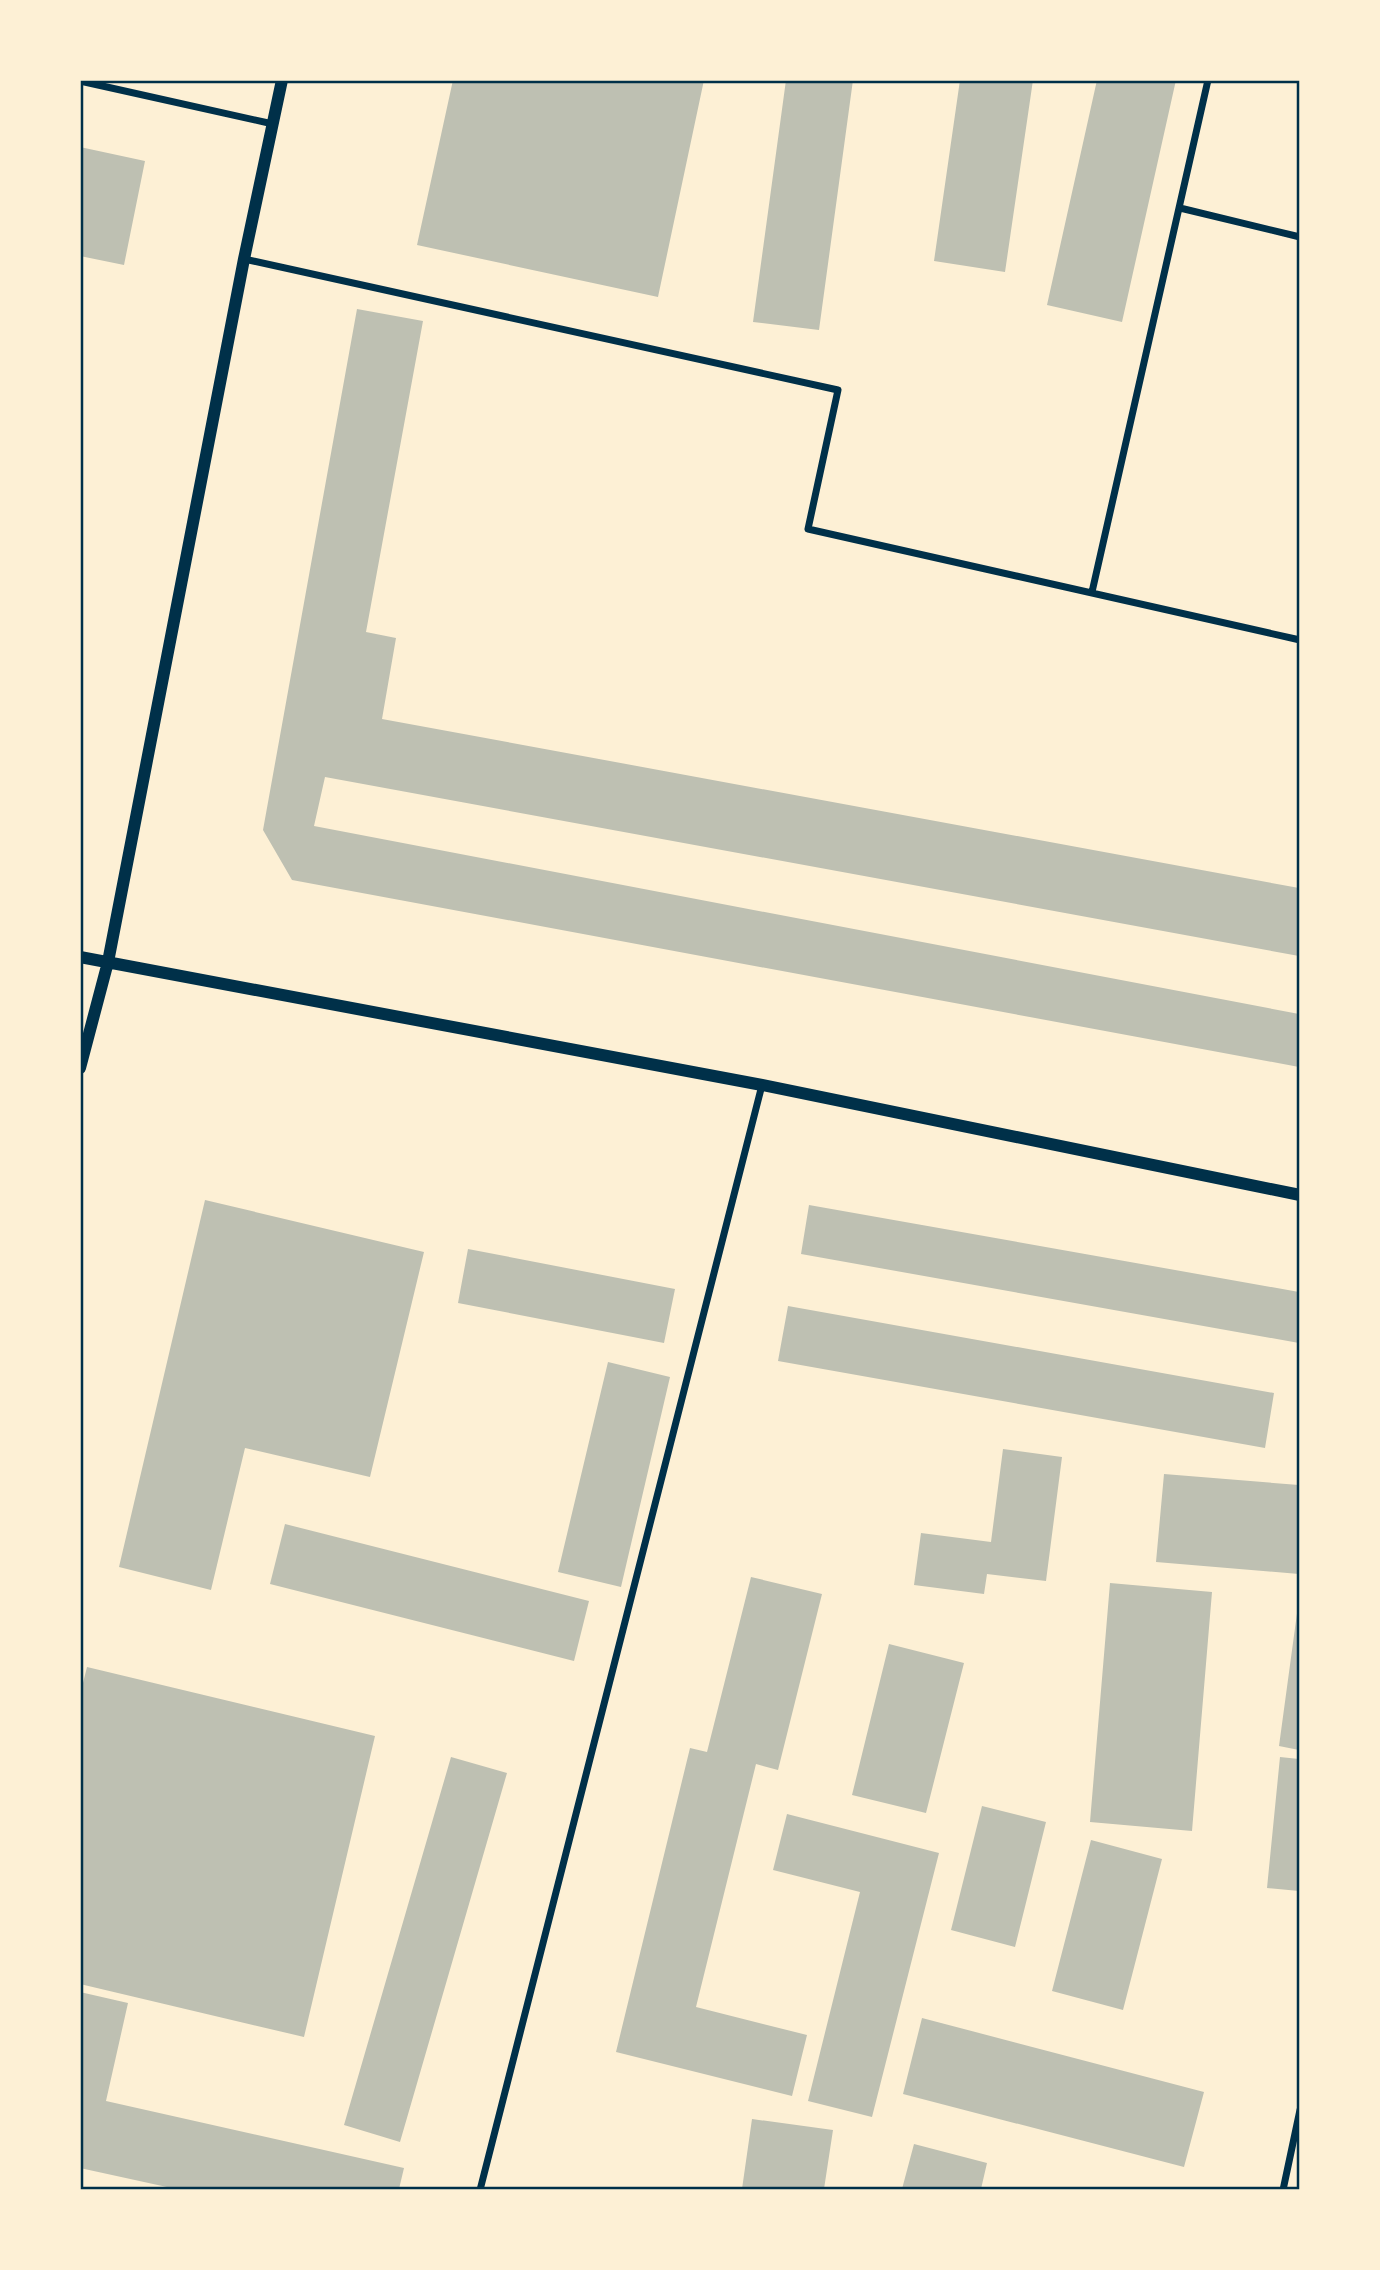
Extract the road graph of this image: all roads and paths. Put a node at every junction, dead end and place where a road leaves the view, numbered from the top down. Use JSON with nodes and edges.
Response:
{"nodes":[{"id":1,"x":282,"y":80,"type":"edge"},
{"id":2,"x":1208,"y":80,"type":"edge"},
{"id":3,"x":80,"y":81,"type":"edge"},
{"id":4,"x":273,"y":124,"type":"junction"},
{"id":5,"x":1180,"y":208,"type":"junction"},
{"id":6,"x":1300,"y":237,"type":"edge"},
{"id":7,"x":244,"y":259,"type":"junction"},
{"id":8,"x":1092,"y":592,"type":"junction"},
{"id":9,"x":1300,"y":640,"type":"edge"},
{"id":10,"x":80,"y":957,"type":"edge"},
{"id":11,"x":108,"y":962,"type":"junction"},
{"id":12,"x":80,"y":1068,"type":"edge"},
{"id":13,"x":762,"y":1085,"type":"junction"},
{"id":14,"x":1300,"y":1195,"type":"edge"},
{"id":15,"x":1300,"y":2110,"type":"edge"},
{"id":16,"x":480,"y":2189,"type":"edge"},
{"id":17,"x":1283,"y":2189,"type":"edge"}],
"edges":[{"from":1,"to":4,"type":"street"},
{"from":2,"to":5,"type":"street"},
{"from":3,"to":4,"type":"street"},
{"from":4,"to":7,"type":"street"},
{"from":5,"to":6,"type":"street"},
{"from":5,"to":8,"type":"street"},
{"from":7,"to":8,"type":"street"},
{"from":7,"to":11,"type":"street"},
{"from":8,"to":9,"type":"street"},
{"from":10,"to":11,"type":"street"},
{"from":11,"to":12,"type":"street"},
{"from":11,"to":13,"type":"street"},
{"from":13,"to":14,"type":"street"},
{"from":13,"to":16,"type":"street"},
{"from":15,"to":17,"type":"street"}]}
